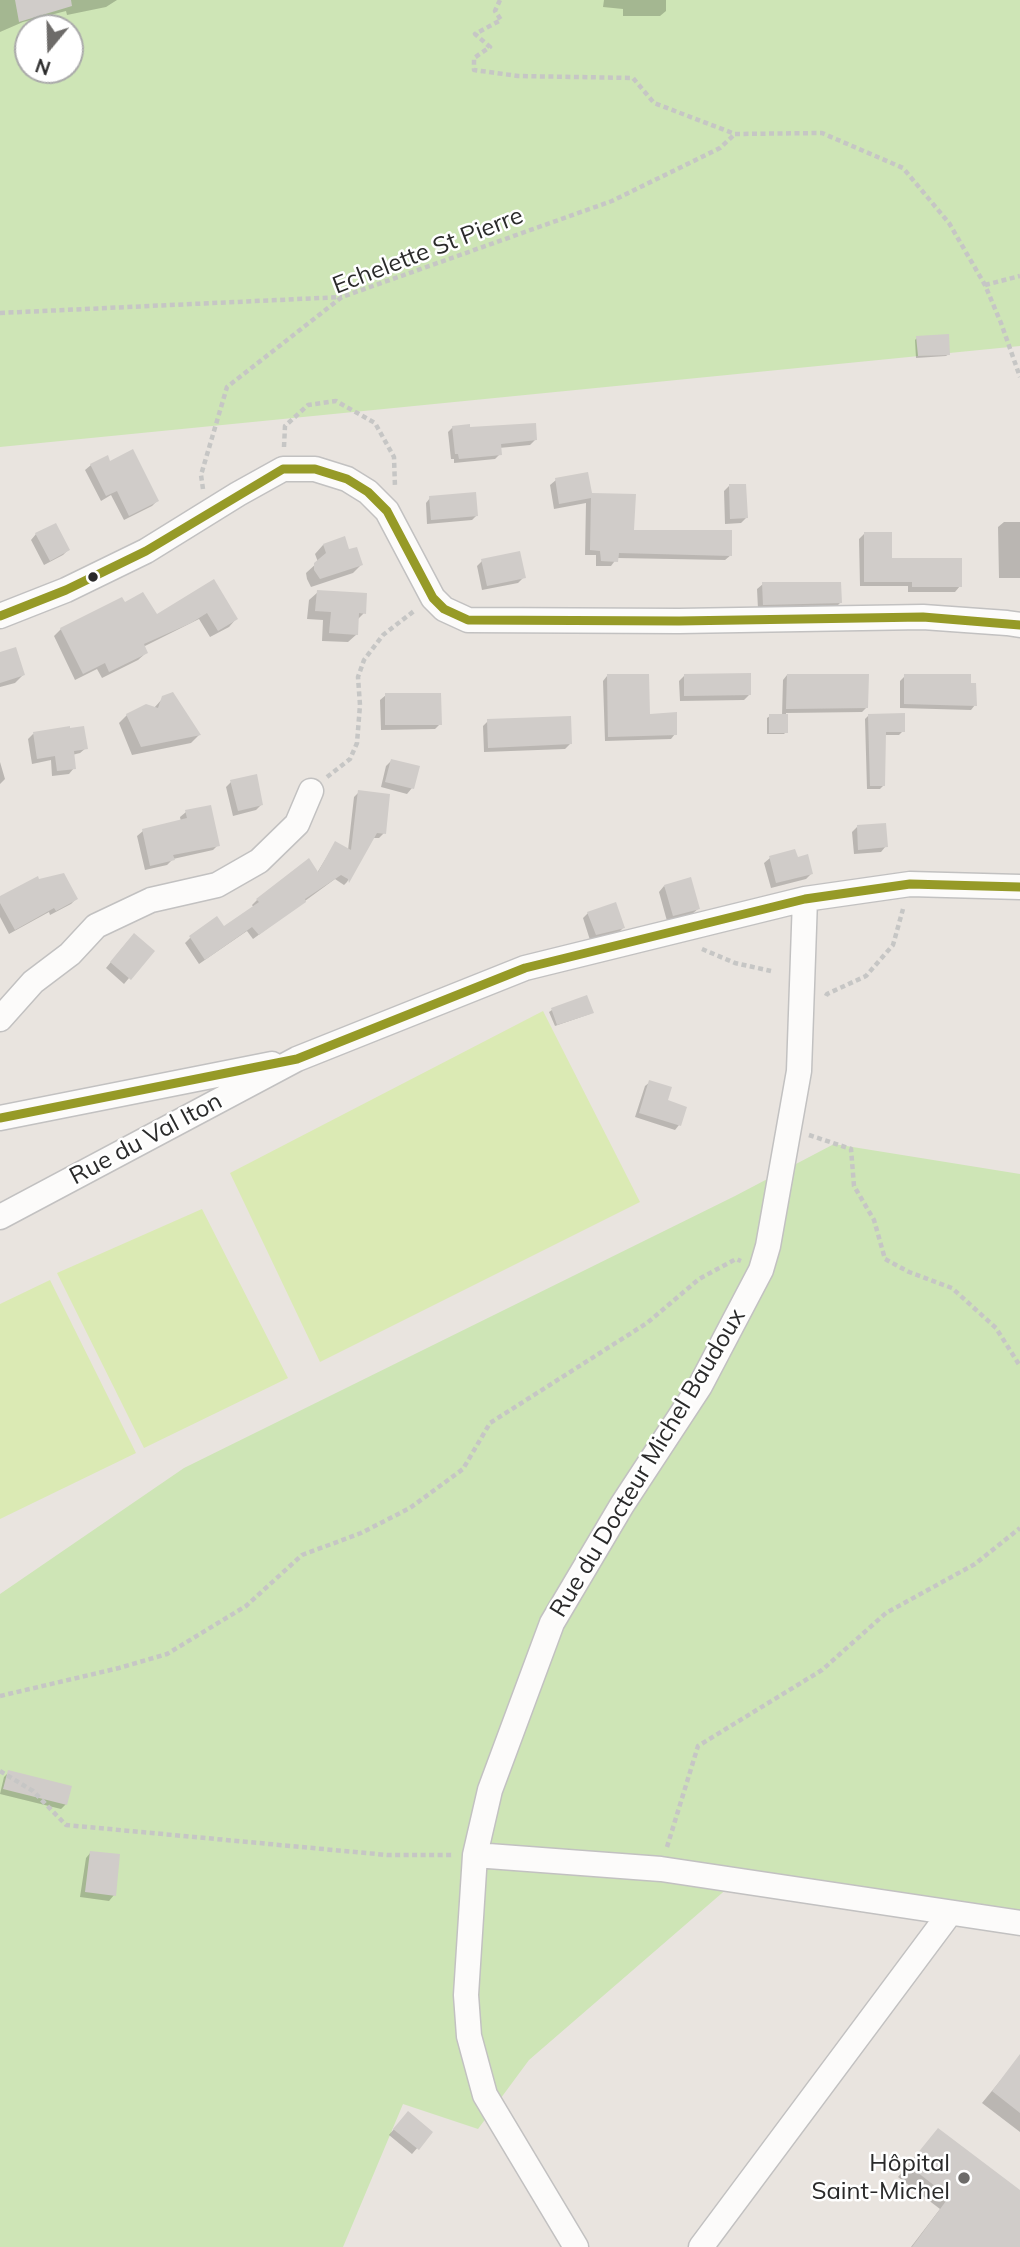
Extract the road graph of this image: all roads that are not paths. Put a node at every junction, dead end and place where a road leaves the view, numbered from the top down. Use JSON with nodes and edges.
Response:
{"nodes":[{"id":1,"x":0,"y":616,"type":"edge"},
{"id":2,"x":1020,"y":625,"type":"edge"},
{"id":3,"x":311,"y":791,"type":"road end"},
{"id":4,"x":1020,"y":887,"type":"edge"},
{"id":5,"x":805,"y":899,"type":"junction"},
{"id":6,"x":0,"y":1019,"type":"edge"},
{"id":7,"x":297,"y":1059,"type":"junction"},
{"id":8,"x":0,"y":1118,"type":"edge"},
{"id":9,"x":0,"y":1217,"type":"edge"},
{"id":10,"x":475,"y":1855,"type":"junction"},
{"id":11,"x":950,"y":1913,"type":"junction"},
{"id":12,"x":1020,"y":1923,"type":"edge"},
{"id":13,"x":576,"y":2247,"type":"edge"},
{"id":14,"x":701,"y":2247,"type":"edge"}],
"edges":[{"from":1,"to":2,"type":"street"},
{"from":3,"to":6,"type":"street"},
{"from":4,"to":5,"type":"street","name":"Rue du Val Iton"},
{"from":5,"to":7,"type":"street","name":"Rue du Val Iton"},
{"from":5,"to":10,"type":"street","name":"Rue du Docteur Michel Baudoux"},
{"from":7,"to":8,"type":"street"},
{"from":7,"to":9,"type":"street","name":"Rue du Val Iton"},
{"from":10,"to":11,"type":"street"},
{"from":10,"to":13,"type":"street","name":"Rue du Docteur Michel Baudoux"},
{"from":11,"to":12,"type":"street"},
{"from":11,"to":14,"type":"street"}]}
